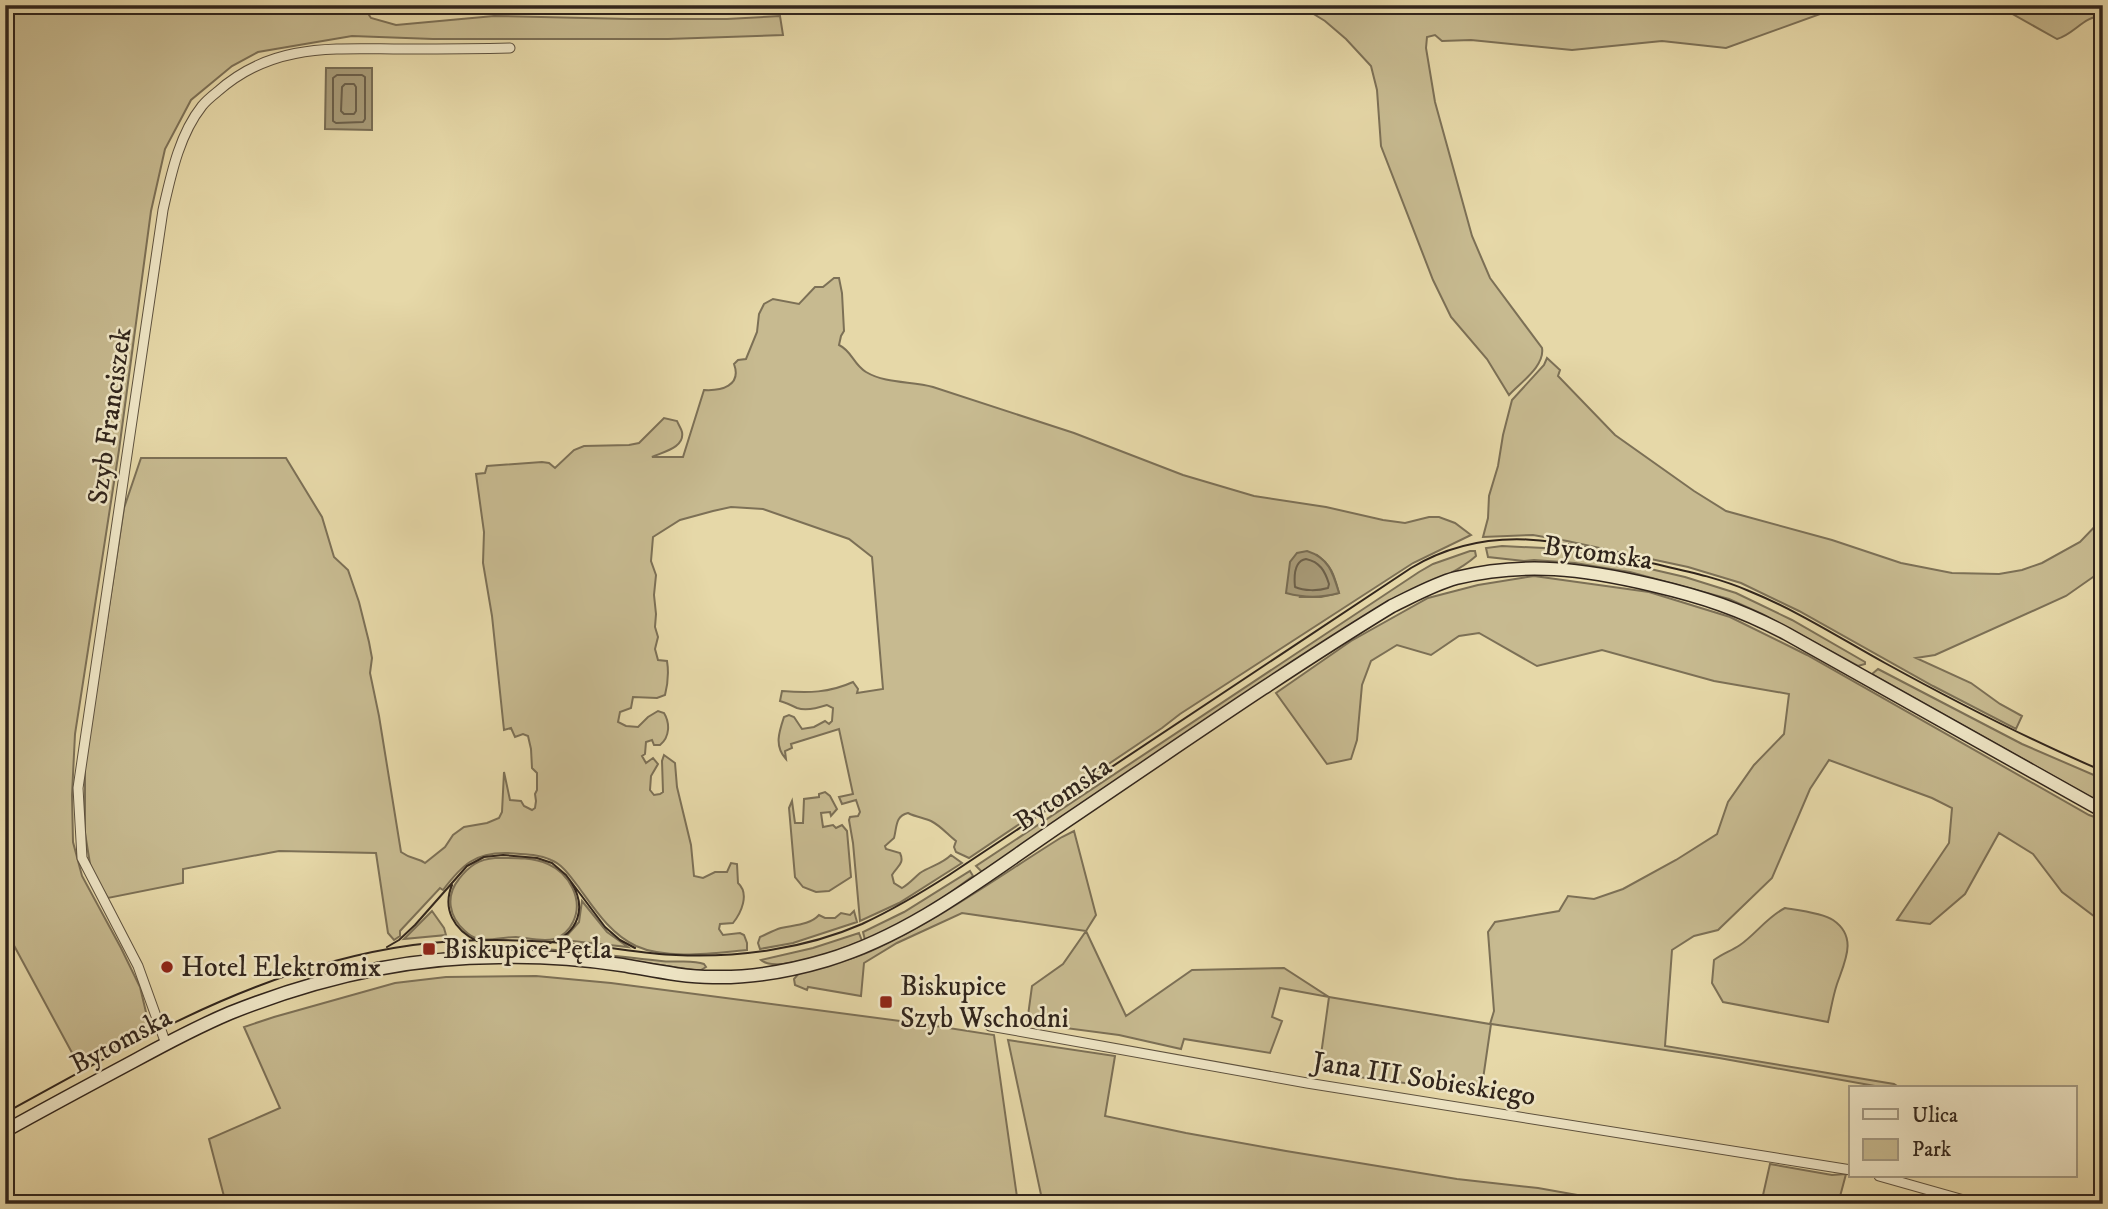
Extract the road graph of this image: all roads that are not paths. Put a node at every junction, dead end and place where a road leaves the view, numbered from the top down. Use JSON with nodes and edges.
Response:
{"nodes":[{"id":1,"x":510,"y":48,"type":"dead end"},
{"id":2,"x":2103,"y":811,"type":"edge"},
{"id":3,"x":990,"y":1027,"type":"dead end"},
{"id":4,"x":166,"y":1044,"type":"junction"},
{"id":5,"x":5,"y":1131,"type":"edge"},
{"id":6,"x":1849,"y":1170,"type":"edge"},
{"id":7,"x":1886,"y":1178,"type":"edge"},
{"id":8,"x":1978,"y":1204,"type":"edge"}],
"edges":[{"from":1,"to":4,"type":"street","name":"Szyb Franciszek"},
{"from":2,"to":4,"type":"street","name":"Bytomska"},
{"from":3,"to":6,"type":"street","name":"Jana III Sobieskiego"},
{"from":4,"to":5,"type":"street","name":"Bytomska"},
{"from":7,"to":8,"type":"street"}]}
